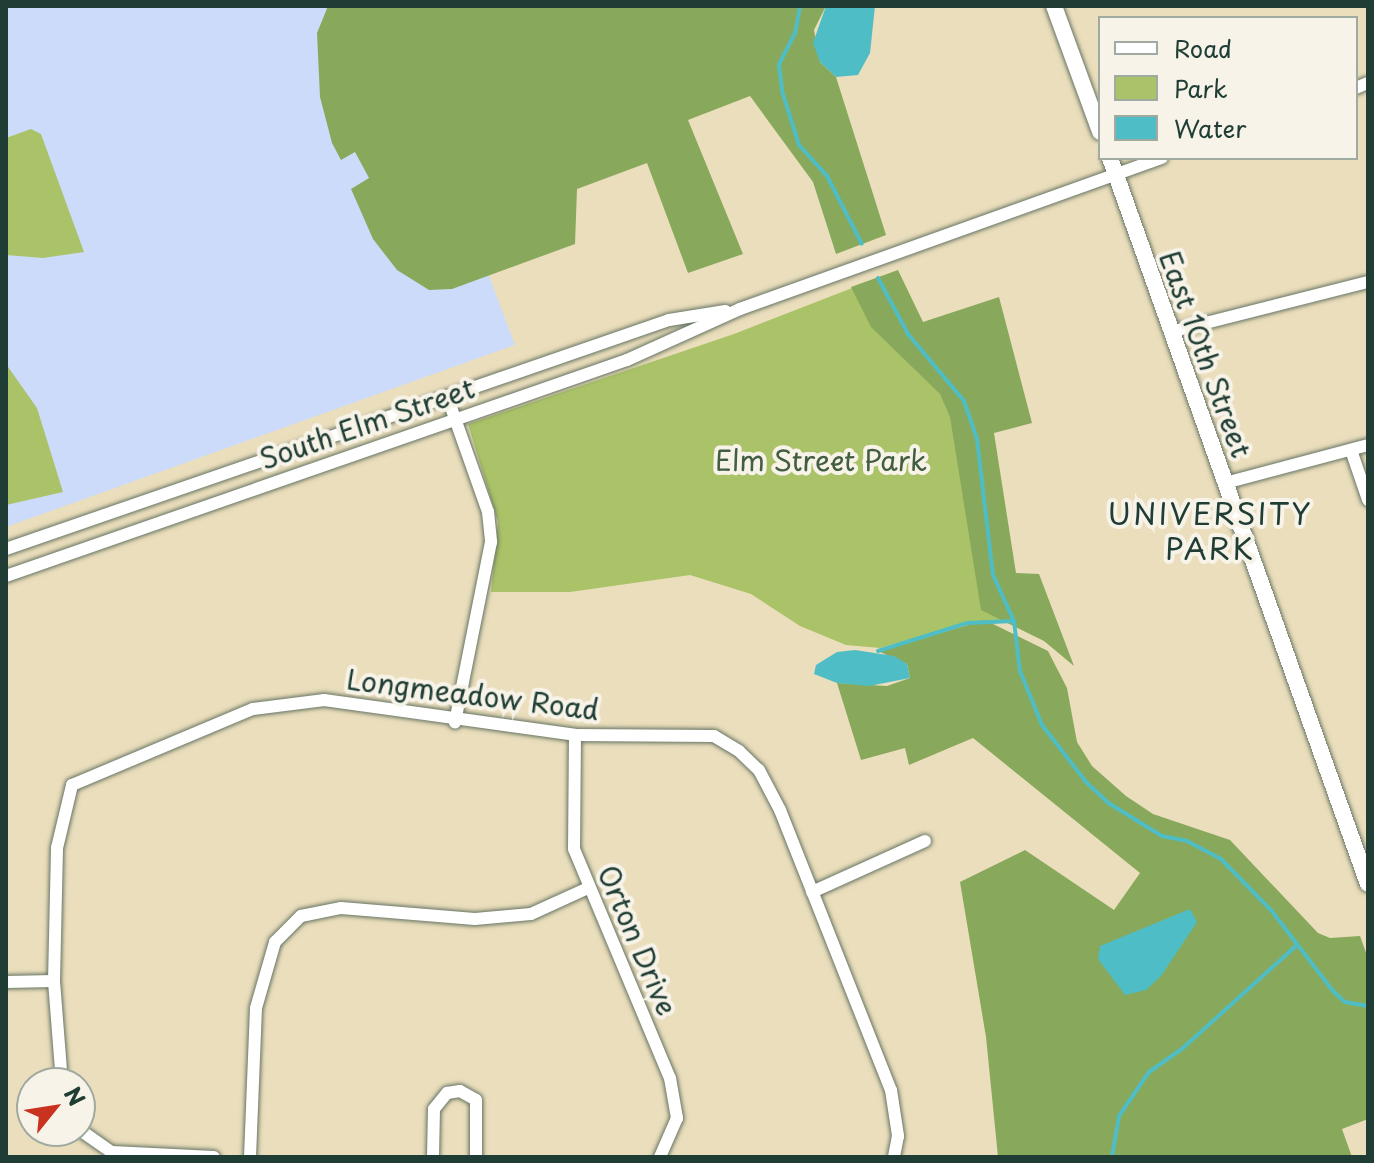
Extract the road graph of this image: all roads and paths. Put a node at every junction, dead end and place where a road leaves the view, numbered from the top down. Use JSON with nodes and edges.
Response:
{"nodes":[{"id":1,"x":1054,"y":6,"type":"edge"},
{"id":2,"x":1098,"y":127,"type":"edge"},
{"id":3,"x":1111,"y":160,"type":"edge"},
{"id":4,"x":1156,"y":160,"type":"edge"},
{"id":5,"x":1116,"y":174,"type":"junction"},
{"id":6,"x":1368,"y":282,"type":"edge"},
{"id":7,"x":740,"y":309,"type":"junction"},
{"id":8,"x":669,"y":320,"type":"junction"},
{"id":9,"x":1170,"y":332,"type":"junction"},
{"id":10,"x":620,"y":337,"type":"junction"},
{"id":11,"x":675,"y":341,"type":"junction"},
{"id":12,"x":627,"y":360,"type":"junction"},
{"id":13,"x":447,"y":396,"type":"junction"},
{"id":14,"x":455,"y":417,"type":"junction"},
{"id":15,"x":337,"y":436,"type":"junction"},
{"id":16,"x":1368,"y":445,"type":"edge"},
{"id":17,"x":1351,"y":450,"type":"junction"},
{"id":18,"x":344,"y":458,"type":"junction"},
{"id":19,"x":1225,"y":483,"type":"junction"},
{"id":20,"x":1368,"y":500,"type":"edge"},
{"id":21,"x":147,"y":503,"type":"junction"},
{"id":22,"x":155,"y":522,"type":"junction"},
{"id":23,"x":6,"y":549,"type":"edge"},
{"id":24,"x":7,"y":572,"type":"edge"},
{"id":25,"x":455,"y":722,"type":"junction"},
{"id":26,"x":575,"y":735,"type":"junction"},
{"id":27,"x":925,"y":841,"type":"dead end"},
{"id":28,"x":1368,"y":884,"type":"edge"},
{"id":29,"x":588,"y":888,"type":"junction"},
{"id":30,"x":812,"y":892,"type":"junction"},
{"id":31,"x":54,"y":981,"type":"junction"},
{"id":32,"x":6,"y":982,"type":"edge"},
{"id":33,"x":61,"y":1067,"type":"edge"},
{"id":34,"x":96,"y":1141,"type":"edge"},
{"id":35,"x":214,"y":1157,"type":"edge"},
{"id":36,"x":250,"y":1157,"type":"edge"},
{"id":37,"x":433,"y":1157,"type":"edge"},
{"id":38,"x":476,"y":1157,"type":"edge"},
{"id":39,"x":660,"y":1157,"type":"edge"},
{"id":40,"x":894,"y":1157,"type":"edge"}],
"edges":[{"from":1,"to":2,"type":"main road"},
{"from":3,"to":5,"type":"main road","name":"East 10th Street"},
{"from":4,"to":5,"type":"street","name":"South Elm Street"},
{"from":5,"to":7,"type":"street","name":"South Elm Street"},
{"from":5,"to":9,"type":"main road","name":"East 10th Street"},
{"from":6,"to":9,"type":"street"},
{"from":7,"to":8,"type":"street","name":"South Elm Street"},
{"from":7,"to":11,"type":"street","name":"South Elm Street"},
{"from":8,"to":10,"type":"street","name":"South Elm Street"},
{"from":8,"to":11,"type":"street"},
{"from":9,"to":19,"type":"main road","name":"East 10th Street"},
{"from":10,"to":12,"type":"street"},
{"from":10,"to":13,"type":"street","name":"South Elm Street"},
{"from":11,"to":12,"type":"street","name":"South Elm Street"},
{"from":12,"to":14,"type":"street","name":"South Elm Street"},
{"from":13,"to":14,"type":"street"},
{"from":13,"to":15,"type":"street","name":"South Elm Street"},
{"from":14,"to":18,"type":"street","name":"South Elm Street"},
{"from":14,"to":25,"type":"street"},
{"from":15,"to":18,"type":"street"},
{"from":15,"to":21,"type":"street","name":"South Elm Street"},
{"from":16,"to":17,"type":"street"},
{"from":17,"to":19,"type":"street"},
{"from":17,"to":20,"type":"street"},
{"from":18,"to":22,"type":"street","name":"South Elm Street"},
{"from":19,"to":28,"type":"main road","name":"East 10th Street"},
{"from":21,"to":22,"type":"street"},
{"from":21,"to":23,"type":"street","name":"South Elm Street"},
{"from":22,"to":24,"type":"street","name":"South Elm Street"},
{"from":25,"to":26,"type":"street","name":"Longmeadow Road"},
{"from":25,"to":31,"type":"street","name":"Longmeadow Road"},
{"from":26,"to":29,"type":"street","name":"Orton Drive"},
{"from":26,"to":30,"type":"street","name":"Longmeadow Road"},
{"from":27,"to":30,"type":"street"},
{"from":29,"to":36,"type":"street"},
{"from":29,"to":39,"type":"street","name":"Orton Drive"},
{"from":30,"to":40,"type":"street","name":"Longmeadow Road"},
{"from":31,"to":32,"type":"street"},
{"from":31,"to":33,"type":"street","name":"Longmeadow Road"},
{"from":34,"to":35,"type":"street"},
{"from":37,"to":38,"type":"street"}]}
